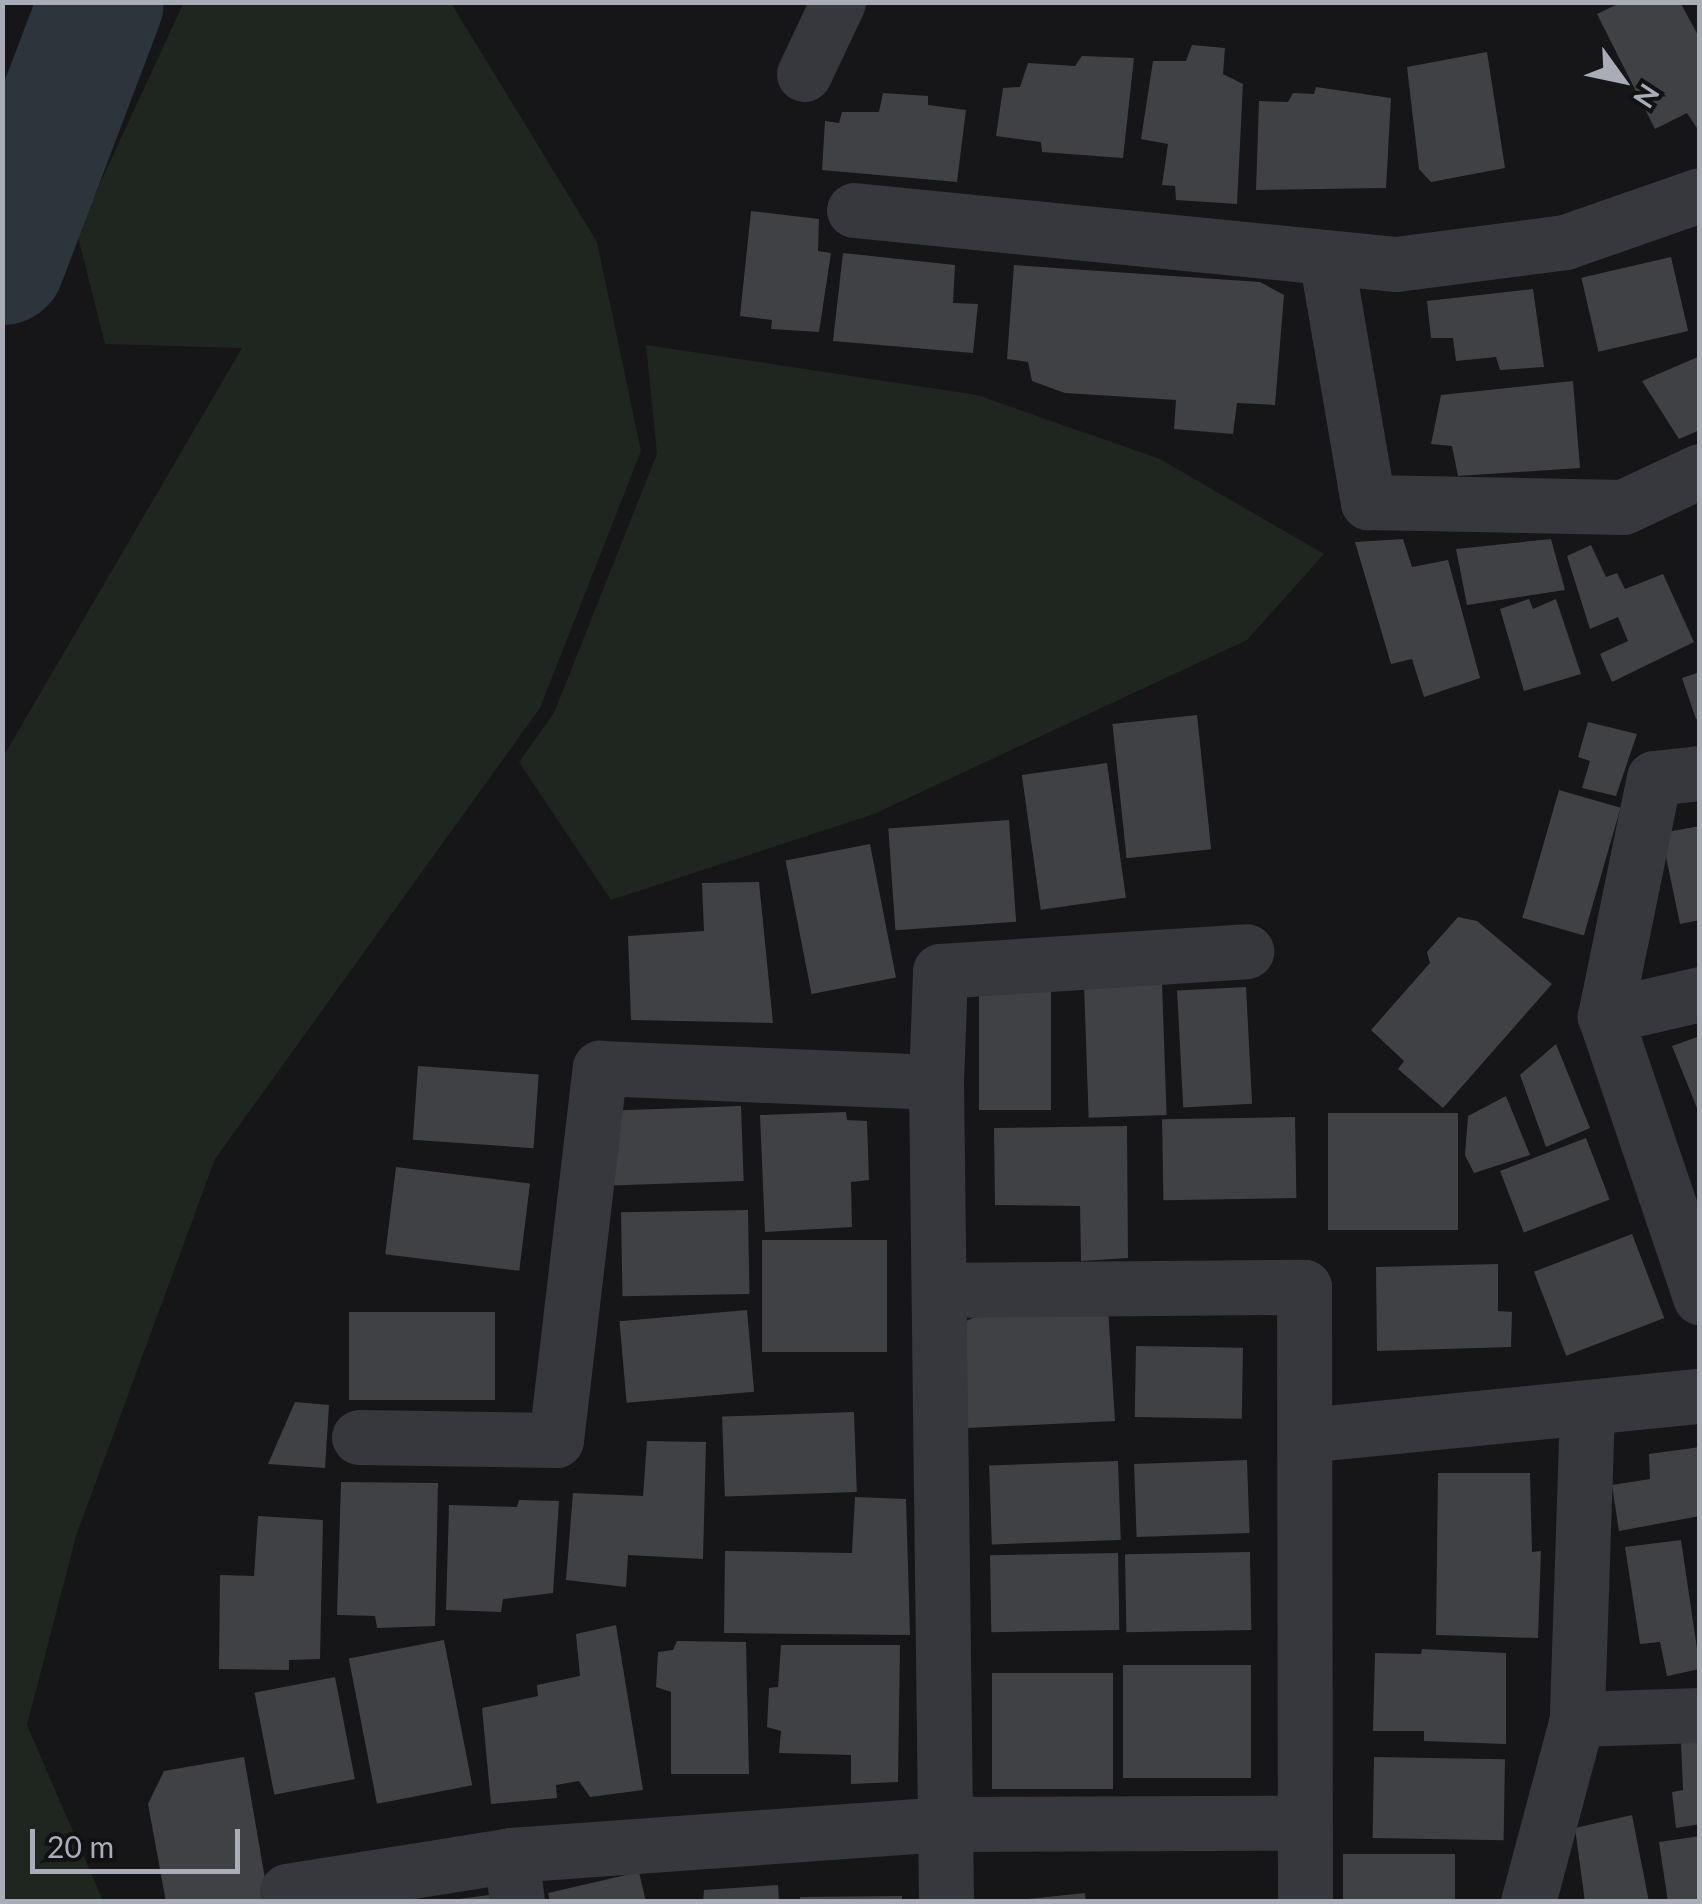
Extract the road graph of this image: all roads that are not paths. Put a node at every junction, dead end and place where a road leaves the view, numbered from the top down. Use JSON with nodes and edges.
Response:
{"nodes":[{"id":1,"x":838,"y":2,"type":"edge"},
{"id":2,"x":804,"y":74,"type":"dead end"},
{"id":3,"x":1700,"y":194,"type":"edge"},
{"id":4,"x":854,"y":210,"type":"dead end"},
{"id":5,"x":1326,"y":256,"type":"junction"},
{"id":6,"x":1700,"y":471,"type":"edge"},
{"id":7,"x":1700,"y":772,"type":"edge"},
{"id":8,"x":1246,"y":951,"type":"dead end"},
{"id":9,"x":1700,"y":994,"type":"edge"},
{"id":10,"x":1604,"y":1016,"type":"junction"},
{"id":11,"x":936,"y":1082,"type":"junction"},
{"id":12,"x":940,"y":1290,"type":"junction"},
{"id":13,"x":1700,"y":1297,"type":"edge"},
{"id":14,"x":1700,"y":1396,"type":"edge"},
{"id":15,"x":1587,"y":1410,"type":"junction"},
{"id":16,"x":1306,"y":1435,"type":"junction"},
{"id":17,"x":359,"y":1437,"type":"dead end"},
{"id":18,"x":1700,"y":1714,"type":"edge"},
{"id":19,"x":1577,"y":1719,"type":"junction"},
{"id":20,"x":1303,"y":1823,"type":"junction"},
{"id":21,"x":946,"y":1824,"type":"junction"},
{"id":22,"x":514,"y":1878,"type":"edge"},
{"id":23,"x":287,"y":1890,"type":"dead end"},
{"id":24,"x":946,"y":1902,"type":"edge"},
{"id":25,"x":1305,"y":1902,"type":"edge"},
{"id":26,"x":1528,"y":1902,"type":"edge"}],
"edges":[{"from":1,"to":2,"type":"street"},
{"from":3,"to":5,"type":"street"},
{"from":4,"to":5,"type":"street"},
{"from":5,"to":6,"type":"street"},
{"from":7,"to":10,"type":"street"},
{"from":8,"to":11,"type":"street"},
{"from":9,"to":10,"type":"street"},
{"from":10,"to":13,"type":"street"},
{"from":11,"to":12,"type":"street"},
{"from":11,"to":17,"type":"street"},
{"from":12,"to":16,"type":"street"},
{"from":12,"to":21,"type":"street"},
{"from":14,"to":15,"type":"street"},
{"from":15,"to":16,"type":"street"},
{"from":15,"to":19,"type":"street"},
{"from":16,"to":20,"type":"street"},
{"from":18,"to":19,"type":"street"},
{"from":19,"to":26,"type":"street"},
{"from":20,"to":21,"type":"street"},
{"from":20,"to":25,"type":"street"},
{"from":21,"to":22,"type":"street"},
{"from":21,"to":24,"type":"street"},
{"from":22,"to":23,"type":"street"}]}
